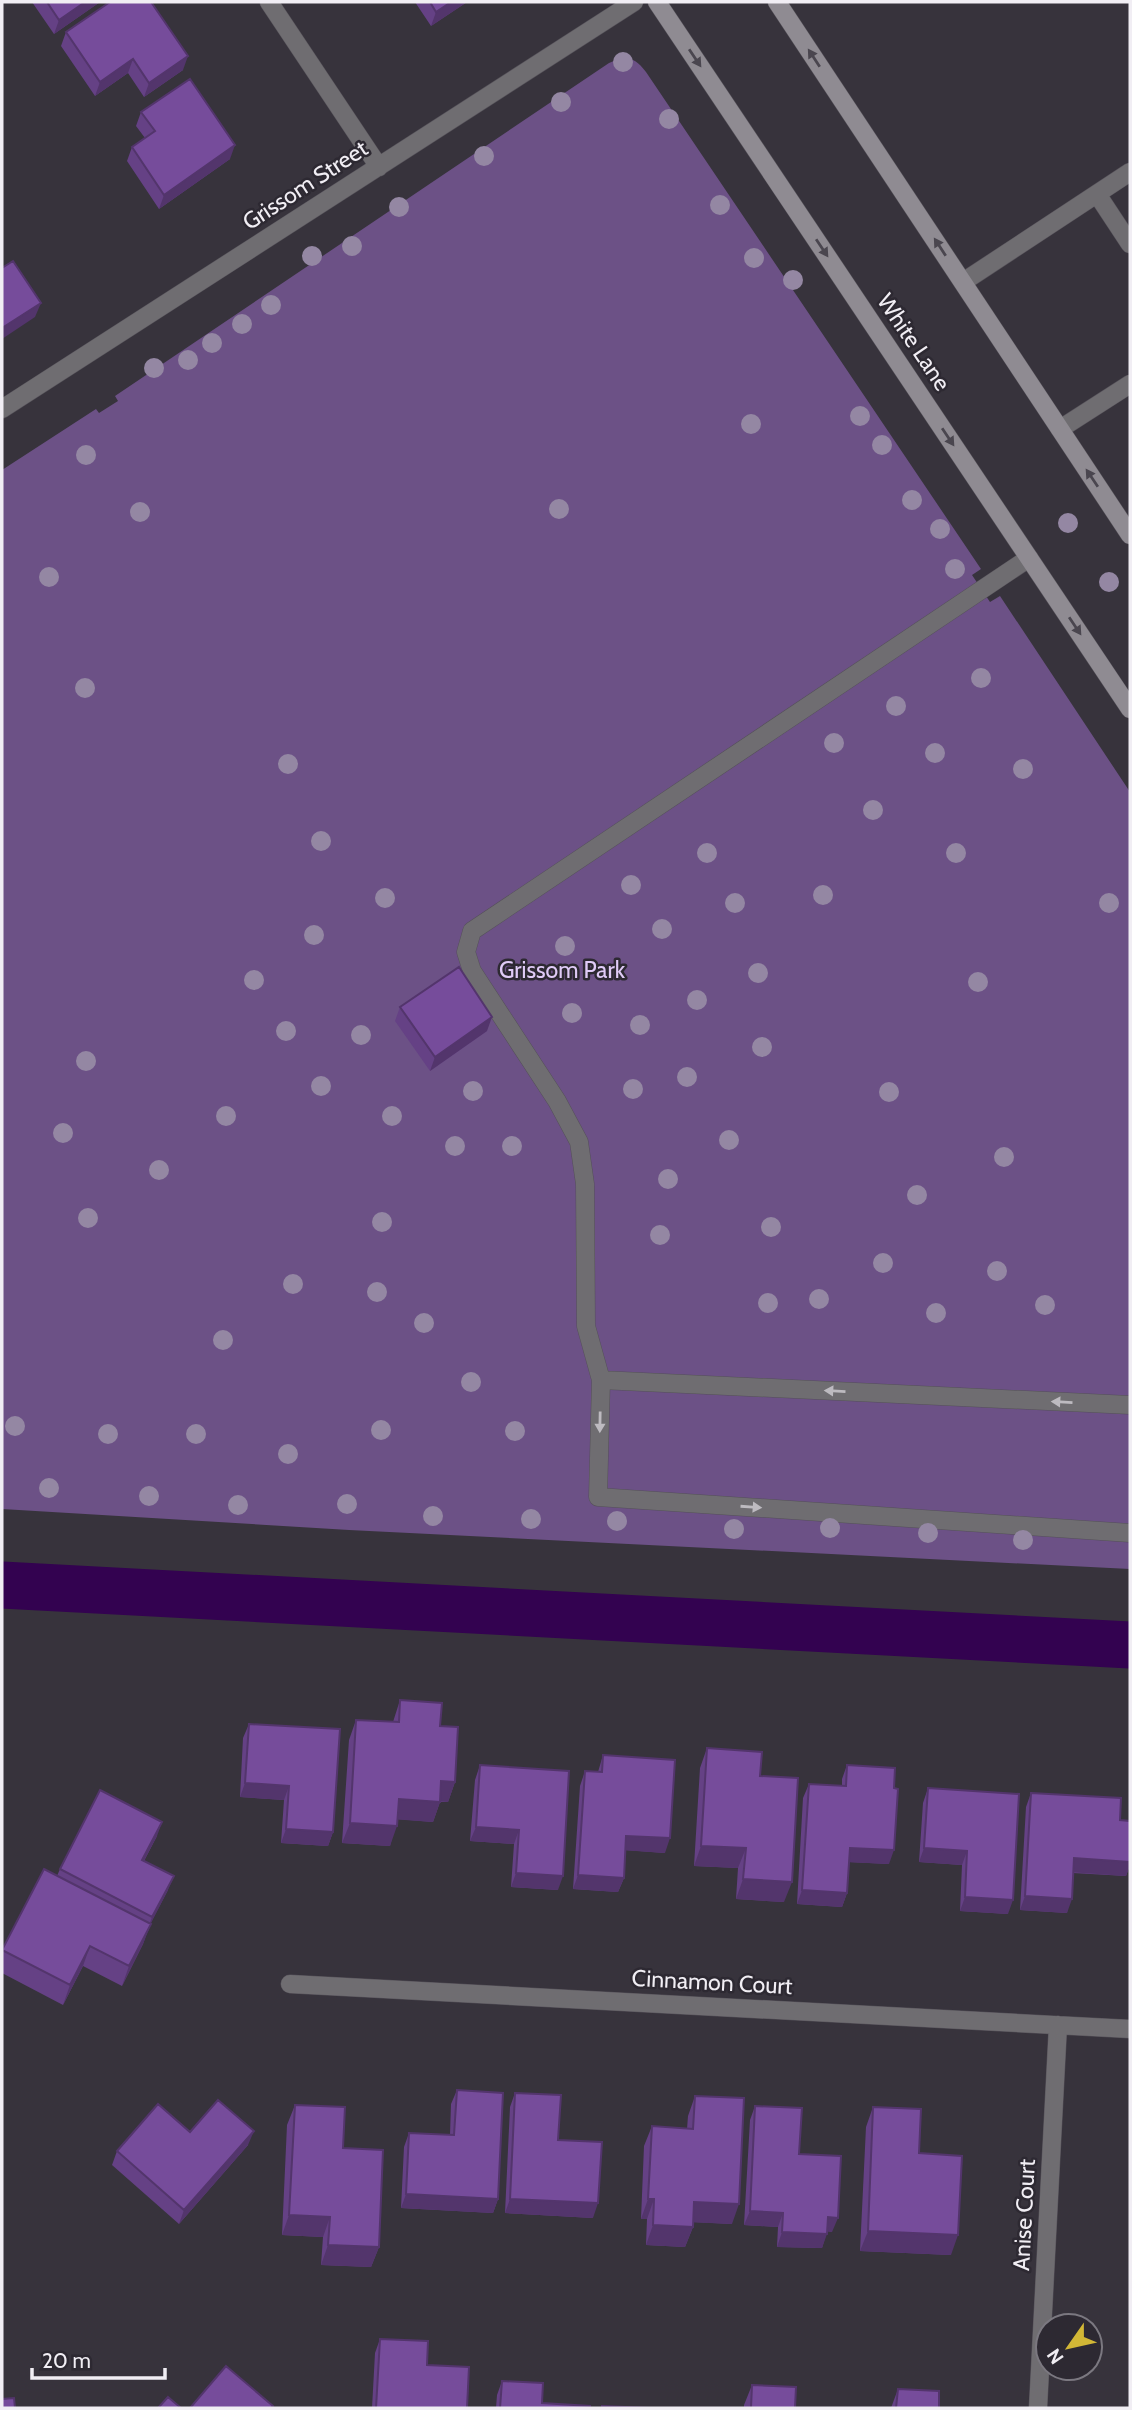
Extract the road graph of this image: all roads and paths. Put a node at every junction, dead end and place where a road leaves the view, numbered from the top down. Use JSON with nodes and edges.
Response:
{"nodes":[{"id":1,"x":270,"y":2,"type":"edge"},
{"id":2,"x":634,"y":2,"type":"edge"},
{"id":3,"x":657,"y":2,"type":"edge"},
{"id":4,"x":777,"y":2,"type":"edge"},
{"id":5,"x":379,"y":167,"type":"junction"},
{"id":6,"x":1130,"y":173,"type":"edge"},
{"id":7,"x":1097,"y":194,"type":"junction"},
{"id":8,"x":1130,"y":244,"type":"edge"},
{"id":9,"x":963,"y":282,"type":"junction"},
{"id":10,"x":1130,"y":384,"type":"edge"},
{"id":11,"x":2,"y":409,"type":"edge"},
{"id":12,"x":1060,"y":429,"type":"junction"},
{"id":13,"x":1129,"y":529,"type":"edge"},
{"id":14,"x":1029,"y":558,"type":"junction"},
{"id":15,"x":1130,"y":709,"type":"edge"},
{"id":16,"x":601,"y":1380,"type":"junction"},
{"id":17,"x":1130,"y":1405,"type":"edge"},
{"id":18,"x":1130,"y":1533,"type":"edge"},
{"id":19,"x":290,"y":1984,"type":"dead end"},
{"id":20,"x":1058,"y":2025,"type":"junction"},
{"id":21,"x":1130,"y":2028,"type":"edge"},
{"id":22,"x":1038,"y":2408,"type":"edge"}],
"edges":[{"from":1,"to":5,"type":"street"},
{"from":2,"to":5,"type":"street","name":"Grissom Street"},
{"from":3,"to":14,"type":"main road","name":"White Lane","one_way":true},
{"from":9,"to":4,"type":"main road","one_way":true},
{"from":5,"to":11,"type":"street","name":"Grissom Street"},
{"from":6,"to":7,"type":"street"},
{"from":7,"to":8,"type":"street"},
{"from":7,"to":9,"type":"street"},
{"from":9,"to":12,"type":"main road"},
{"from":10,"to":12,"type":"street"},
{"from":13,"to":12,"type":"main road","one_way":true},
{"from":14,"to":15,"type":"main road","name":"White Lane","one_way":true},
{"from":14,"to":16,"type":"street"},
{"from":17,"to":16,"type":"street","one_way":true},
{"from":16,"to":18,"type":"street","one_way":true},
{"from":19,"to":20,"type":"street","name":"Cinnamon Court"},
{"from":20,"to":21,"type":"street","name":"Cinnamon Court"},
{"from":20,"to":22,"type":"street","name":"Anise Court"}]}
